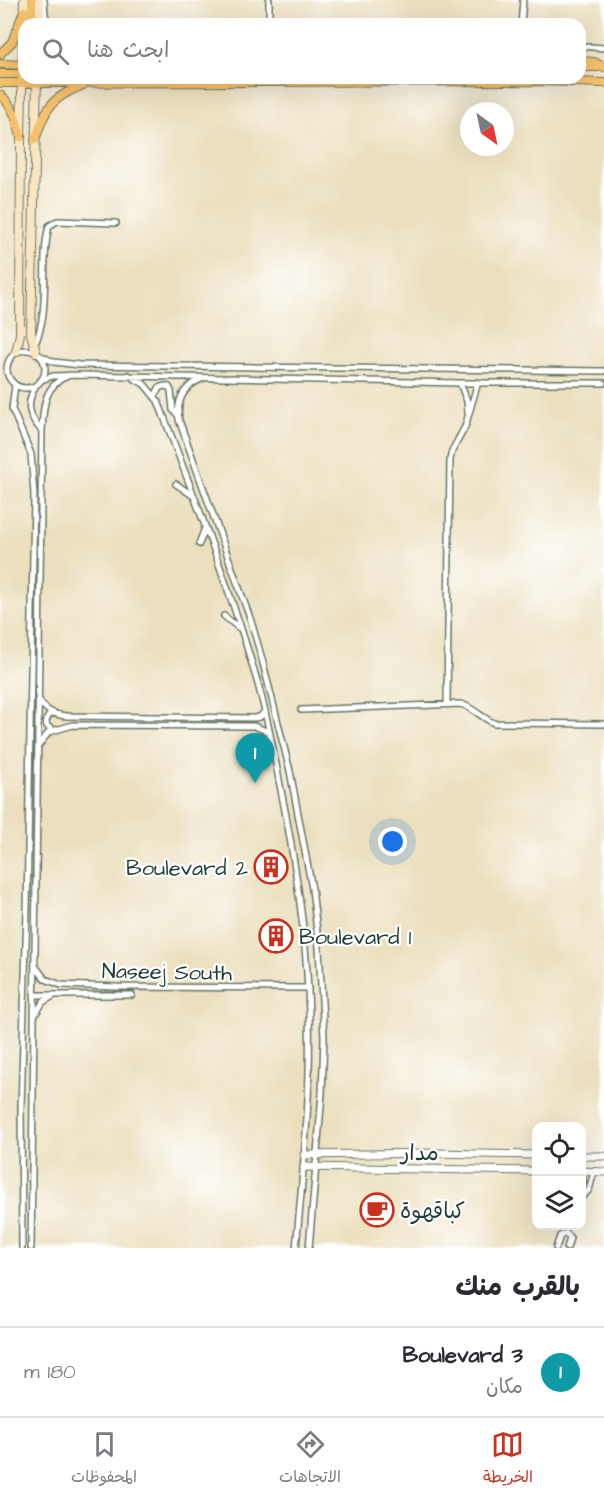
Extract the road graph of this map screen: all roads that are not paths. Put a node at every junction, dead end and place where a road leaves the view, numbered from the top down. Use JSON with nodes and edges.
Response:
{"nodes":[{"id":1,"x":24,"y":0,"type":"edge"},
{"id":2,"x":32,"y":0,"type":"edge"},
{"id":3,"x":42,"y":0,"type":"edge"},
{"id":4,"x":269,"y":0,"type":"edge"},
{"id":5,"x":522,"y":2,"type":"edge"},
{"id":6,"x":24,"y":11,"type":"junction"},
{"id":7,"x":21,"y":18,"type":"edge"},
{"id":8,"x":24,"y":18,"type":"edge"},
{"id":9,"x":37,"y":18,"type":"edge"},
{"id":10,"x":39,"y":18,"type":"edge"},
{"id":11,"x":47,"y":18,"type":"edge"},
{"id":12,"x":269,"y":18,"type":"edge"},
{"id":13,"x":521,"y":18,"type":"edge"},
{"id":14,"x":18,"y":26,"type":"edge"},
{"id":15,"x":586,"y":46,"type":"edge"},
{"id":16,"x":604,"y":48,"type":"edge"},
{"id":17,"x":0,"y":54,"type":"edge"},
{"id":18,"x":586,"y":61,"type":"edge"},
{"id":19,"x":0,"y":64,"type":"edge"},
{"id":20,"x":586,"y":67,"type":"edge"},
{"id":21,"x":604,"y":68,"type":"edge"},
{"id":22,"x":18,"y":71,"type":"edge"},
{"id":23,"x":18,"y":73,"type":"edge"},
{"id":24,"x":0,"y":74,"type":"edge"},
{"id":25,"x":18,"y":76,"type":"edge"},
{"id":26,"x":0,"y":83,"type":"edge"},
{"id":27,"x":586,"y":83,"type":"edge"},
{"id":28,"x":604,"y":83,"type":"edge"},
{"id":29,"x":23,"y":84,"type":"edge"},
{"id":30,"x":36,"y":84,"type":"edge"},
{"id":31,"x":87,"y":84,"type":"edge"},
{"id":32,"x":0,"y":95,"type":"edge"},
{"id":33,"x":21,"y":137,"type":"junction"},
{"id":34,"x":35,"y":140,"type":"junction"},
{"id":35,"x":116,"y":223,"type":"dead end"},
{"id":36,"x":36,"y":351,"type":"junction"},
{"id":37,"x":16,"y":352,"type":"junction"},
{"id":38,"x":260,"y":368,"type":"junction"},
{"id":39,"x":604,"y":371,"type":"edge"},
{"id":40,"x":70,"y":375,"type":"junction"},
{"id":41,"x":128,"y":375,"type":"junction"},
{"id":42,"x":204,"y":378,"type":"junction"},
{"id":43,"x":259,"y":379,"type":"junction"},
{"id":44,"x":478,"y":382,"type":"junction"},
{"id":45,"x":39,"y":383,"type":"junction"},
{"id":46,"x":460,"y":383,"type":"junction"},
{"id":47,"x":604,"y":383,"type":"edge"},
{"id":48,"x":15,"y":386,"type":"junction"},
{"id":49,"x":155,"y":396,"type":"junction"},
{"id":50,"x":178,"y":415,"type":"junction"},
{"id":51,"x":468,"y":418,"type":"junction"},
{"id":52,"x":42,"y":430,"type":"junction"},
{"id":53,"x":176,"y":484,"type":"dead end"},
{"id":54,"x":192,"y":495,"type":"junction"},
{"id":55,"x":205,"y":528,"type":"junction"},
{"id":56,"x":199,"y":544,"type":"dead end"},
{"id":57,"x":224,"y":616,"type":"dead end"},
{"id":58,"x":241,"y":630,"type":"junction"},
{"id":59,"x":38,"y":699,"type":"junction"},
{"id":60,"x":447,"y":704,"type":"junction"},
{"id":61,"x":301,"y":710,"type":"dead end"},
{"id":62,"x":148,"y":711,"type":"dead end"},
{"id":63,"x":265,"y":711,"type":"junction"},
{"id":64,"x":192,"y":712,"type":"dead end"},
{"id":65,"x":54,"y":714,"type":"junction"},
{"id":66,"x":139,"y":717,"type":"junction"},
{"id":67,"x":198,"y":718,"type":"junction"},
{"id":68,"x":258,"y":718,"type":"junction"},
{"id":69,"x":604,"y":724,"type":"edge"},
{"id":70,"x":257,"y":727,"type":"junction"},
{"id":71,"x":53,"y":730,"type":"junction"},
{"id":72,"x":269,"y":732,"type":"junction"},
{"id":73,"x":37,"y":748,"type":"junction"},
{"id":74,"x":35,"y":964,"type":"junction"},
{"id":75,"x":48,"y":981,"type":"junction"},
{"id":76,"x":308,"y":988,"type":"junction"},
{"id":77,"x":34,"y":995,"type":"junction"},
{"id":78,"x":42,"y":995,"type":"junction"},
{"id":79,"x":54,"y":995,"type":"junction"},
{"id":80,"x":132,"y":995,"type":"dead end"},
{"id":81,"x":34,"y":1016,"type":"junction"},
{"id":82,"x":304,"y":1155,"type":"junction"},
{"id":83,"x":532,"y":1155,"type":"edge"},
{"id":84,"x":317,"y":1156,"type":"junction"},
{"id":85,"x":586,"y":1156,"type":"edge"},
{"id":86,"x":604,"y":1156,"type":"edge"},
{"id":87,"x":303,"y":1167,"type":"junction"},
{"id":88,"x":316,"y":1167,"type":"junction"},
{"id":89,"x":532,"y":1171,"type":"edge"},
{"id":90,"x":586,"y":1172,"type":"edge"},
{"id":91,"x":594,"y":1172,"type":"junction"},
{"id":92,"x":604,"y":1172,"type":"edge"},
{"id":93,"x":586,"y":1193,"type":"edge"},
{"id":94,"x":569,"y":1230,"type":"edge"},
{"id":95,"x":568,"y":1234,"type":"junction"},
{"id":96,"x":22,"y":1248,"type":"edge"},
{"id":97,"x":32,"y":1248,"type":"edge"},
{"id":98,"x":296,"y":1248,"type":"edge"},
{"id":99,"x":309,"y":1248,"type":"edge"},
{"id":100,"x":556,"y":1248,"type":"edge"},
{"id":101,"x":567,"y":1248,"type":"edge"}],
"edges":[{"from":1,"to":6,"type":"main road"},
{"from":2,"to":9,"type":"main road"},
{"from":3,"to":10,"type":"main road"},
{"from":3,"to":11,"type":"street"},
{"from":4,"to":12,"type":"street"},
{"from":5,"to":13,"type":"street"},
{"from":6,"to":7,"type":"main road"},
{"from":6,"to":8,"type":"main road"},
{"from":14,"to":17,"type":"main road"},
{"from":15,"to":16,"type":"street"},
{"from":18,"to":21,"type":"main road"},
{"from":19,"to":22,"type":"main road"},
{"from":20,"to":21,"type":"main road"},
{"from":23,"to":24,"type":"main road"},
{"from":25,"to":26,"type":"main road"},
{"from":27,"to":28,"type":"main road"},
{"from":29,"to":33,"type":"main road"},
{"from":30,"to":34,"type":"main road"},
{"from":31,"to":34,"type":"main road"},
{"from":32,"to":33,"type":"main road"},
{"from":33,"to":37,"type":"main road"},
{"from":34,"to":36,"type":"main road"},
{"from":35,"to":36,"type":"street"},
{"from":36,"to":37,"type":"street"},
{"from":36,"to":38,"type":"street"},
{"from":36,"to":45,"type":"street"},
{"from":37,"to":48,"type":"street"},
{"from":38,"to":39,"type":"street"},
{"from":38,"to":43,"type":"street"},
{"from":40,"to":41,"type":"street"},
{"from":40,"to":45,"type":"street"},
{"from":40,"to":52,"type":"street"},
{"from":41,"to":42,"type":"street"},
{"from":41,"to":49,"type":"street"},
{"from":42,"to":43,"type":"street"},
{"from":42,"to":50,"type":"street"},
{"from":43,"to":46,"type":"street"},
{"from":44,"to":46,"type":"street"},
{"from":44,"to":47,"type":"street"},
{"from":44,"to":51,"type":"street"},
{"from":45,"to":48,"type":"street"},
{"from":45,"to":52,"type":"street"},
{"from":46,"to":51,"type":"street"},
{"from":48,"to":96,"type":"street"},
{"from":49,"to":50,"type":"street"},
{"from":49,"to":54,"type":"street"},
{"from":50,"to":84,"type":"street"},
{"from":51,"to":60,"type":"street"},
{"from":52,"to":59,"type":"street"},
{"from":53,"to":54,"type":"street"},
{"from":54,"to":55,"type":"street"},
{"from":55,"to":56,"type":"street"},
{"from":55,"to":58,"type":"street"},
{"from":57,"to":58,"type":"street"},
{"from":58,"to":63,"type":"street"},
{"from":59,"to":65,"type":"street"},
{"from":59,"to":73,"type":"street"},
{"from":60,"to":61,"type":"street"},
{"from":60,"to":69,"type":"street"},
{"from":62,"to":66,"type":"street"},
{"from":63,"to":68,"type":"street"},
{"from":63,"to":72,"type":"street"},
{"from":64,"to":67,"type":"street"},
{"from":65,"to":66,"type":"street"},
{"from":65,"to":71,"type":"street"},
{"from":66,"to":67,"type":"street"},
{"from":67,"to":68,"type":"street"},
{"from":68,"to":70,"type":"street"},
{"from":70,"to":71,"type":"street"},
{"from":70,"to":72,"type":"street"},
{"from":71,"to":73,"type":"street"},
{"from":72,"to":76,"type":"street"},
{"from":73,"to":74,"type":"street"},
{"from":74,"to":75,"type":"street"},
{"from":74,"to":77,"type":"street"},
{"from":75,"to":76,"type":"street","name":"Naseej South"},
{"from":75,"to":78,"type":"street"},
{"from":76,"to":82,"type":"street"},
{"from":77,"to":78,"type":"street"},
{"from":77,"to":81,"type":"street"},
{"from":78,"to":79,"type":"street"},
{"from":79,"to":80,"type":"street"},
{"from":79,"to":81,"type":"street"},
{"from":81,"to":97,"type":"street"},
{"from":82,"to":84,"type":"street","name":"مدار"},
{"from":82,"to":87,"type":"street"},
{"from":83,"to":84,"type":"street","name":"مدار"},
{"from":84,"to":88,"type":"street"},
{"from":85,"to":86,"type":"street"},
{"from":87,"to":88,"type":"street","name":"مدار"},
{"from":87,"to":98,"type":"street"},
{"from":88,"to":89,"type":"street","name":"مدار"},
{"from":88,"to":99,"type":"street"},
{"from":90,"to":91,"type":"street"},
{"from":91,"to":92,"type":"street"},
{"from":91,"to":93,"type":"street"},
{"from":94,"to":95,"type":"street"},
{"from":95,"to":100,"type":"street"},
{"from":95,"to":101,"type":"street"}]}
